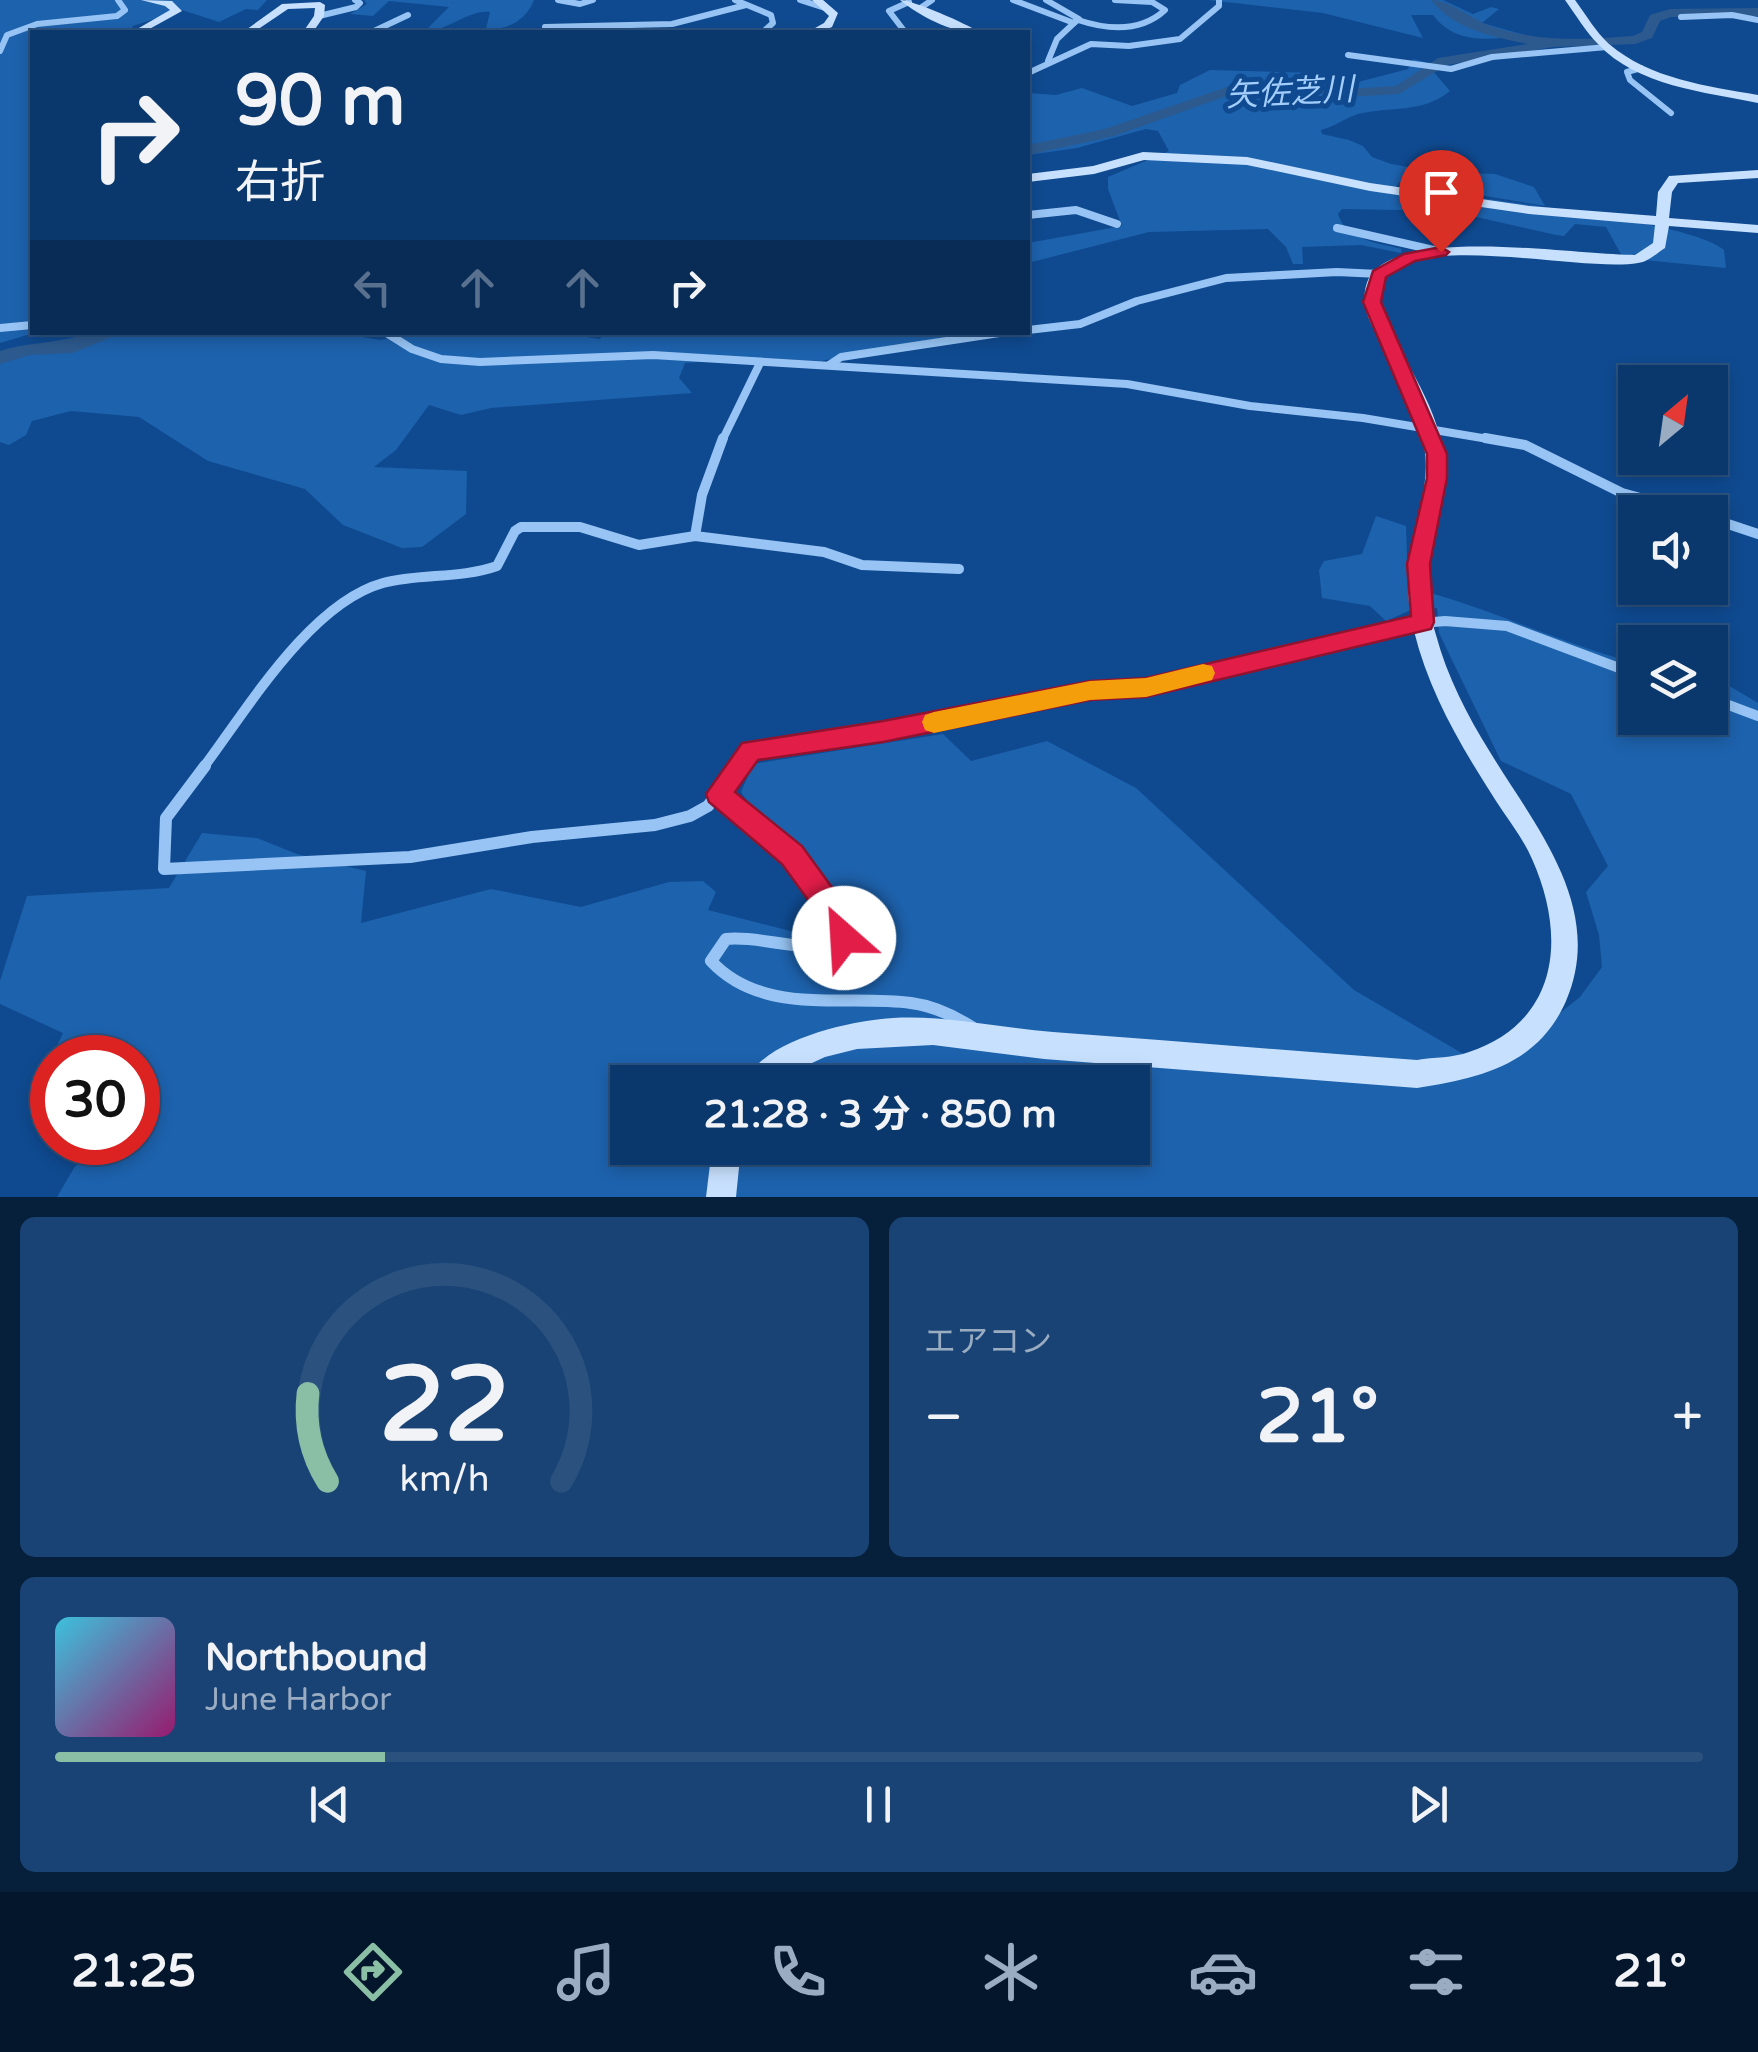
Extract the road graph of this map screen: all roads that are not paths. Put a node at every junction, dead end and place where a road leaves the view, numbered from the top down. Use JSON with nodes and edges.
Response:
{"nodes":[{"id":1,"x":118,"y":0,"type":"edge"},
{"id":2,"x":146,"y":0,"type":"edge"},
{"id":3,"x":356,"y":0,"type":"edge"},
{"id":4,"x":558,"y":0,"type":"edge"},
{"id":5,"x":593,"y":0,"type":"edge"},
{"id":6,"x":734,"y":0,"type":"edge"},
{"id":7,"x":800,"y":0,"type":"edge"},
{"id":8,"x":817,"y":0,"type":"edge"},
{"id":9,"x":932,"y":0,"type":"edge"},
{"id":10,"x":1014,"y":0,"type":"edge"},
{"id":11,"x":1046,"y":0,"type":"edge"},
{"id":12,"x":1115,"y":0,"type":"edge"},
{"id":13,"x":1124,"y":0,"type":"edge"},
{"id":14,"x":1219,"y":0,"type":"edge"},
{"id":15,"x":1570,"y":0,"type":"edge"},
{"id":16,"x":911,"y":4,"type":"edge"},
{"id":17,"x":746,"y":5,"type":"junction"},
{"id":18,"x":831,"y":10,"type":"junction"},
{"id":19,"x":408,"y":15,"type":"dead end"},
{"id":20,"x":319,"y":16,"type":"junction"},
{"id":21,"x":1681,"y":17,"type":"dead end"},
{"id":22,"x":1758,"y":20,"type":"edge"},
{"id":23,"x":1073,"y":24,"type":"junction"},
{"id":24,"x":1092,"y":25,"type":"junction"},
{"id":25,"x":545,"y":27,"type":"dead end"},
{"id":26,"x":141,"y":30,"type":"edge"},
{"id":27,"x":251,"y":30,"type":"edge"},
{"id":28,"x":309,"y":30,"type":"edge"},
{"id":29,"x":376,"y":30,"type":"edge"},
{"id":30,"x":765,"y":30,"type":"edge"},
{"id":31,"x":817,"y":30,"type":"edge"},
{"id":32,"x":905,"y":30,"type":"edge"},
{"id":33,"x":970,"y":30,"type":"edge"},
{"id":34,"x":1603,"y":43,"type":"junction"},
{"id":35,"x":0,"y":51,"type":"edge"},
{"id":36,"x":1348,"y":55,"type":"dead end"},
{"id":37,"x":1048,"y":61,"type":"junction"},
{"id":38,"x":1641,"y":68,"type":"junction"},
{"id":39,"x":1030,"y":72,"type":"edge"},
{"id":40,"x":1758,"y":99,"type":"edge"},
{"id":41,"x":1671,"y":113,"type":"dead end"},
{"id":42,"x":1758,"y":174,"type":"edge"},
{"id":43,"x":1030,"y":178,"type":"edge"},
{"id":44,"x":1030,"y":215,"type":"edge"},
{"id":45,"x":1662,"y":222,"type":"junction"},
{"id":46,"x":1118,"y":224,"type":"dead end"},
{"id":47,"x":1337,"y":228,"type":"dead end"},
{"id":48,"x":1758,"y":229,"type":"edge"},
{"id":49,"x":1441,"y":252,"type":"junction"},
{"id":50,"x":1378,"y":274,"type":"junction"},
{"id":51,"x":30,"y":325,"type":"edge"},
{"id":52,"x":0,"y":328,"type":"edge"},
{"id":53,"x":1030,"y":330,"type":"edge"},
{"id":54,"x":389,"y":335,"type":"edge"},
{"id":55,"x":986,"y":335,"type":"edge"},
{"id":56,"x":760,"y":364,"type":"junction"},
{"id":57,"x":828,"y":366,"type":"junction"},
{"id":58,"x":1429,"y":430,"type":"junction"},
{"id":59,"x":1632,"y":495,"type":"edge"},
{"id":60,"x":1728,"y":524,"type":"edge"},
{"id":61,"x":1758,"y":534,"type":"edge"},
{"id":62,"x":695,"y":536,"type":"junction"},
{"id":63,"x":959,"y":570,"type":"dead end"},
{"id":64,"x":1422,"y":622,"type":"junction"},
{"id":65,"x":1618,"y":668,"type":"edge"},
{"id":66,"x":1728,"y":705,"type":"edge"},
{"id":67,"x":1758,"y":716,"type":"edge"},
{"id":68,"x":719,"y":794,"type":"junction"},
{"id":69,"x":986,"y":1036,"type":"junction"},
{"id":70,"x":778,"y":1065,"type":"edge"},
{"id":71,"x":725,"y":1165,"type":"edge"},
{"id":72,"x":721,"y":1197,"type":"edge"}],
"edges":[{"from":1,"to":35,"type":"street"},
{"from":2,"to":26,"type":"street"},
{"from":3,"to":20,"type":"street"},
{"from":4,"to":5,"type":"street"},
{"from":6,"to":17,"type":"street"},
{"from":7,"to":18,"type":"street"},
{"from":8,"to":18,"type":"street"},
{"from":9,"to":16,"type":"street"},
{"from":10,"to":23,"type":"street"},
{"from":11,"to":23,"type":"street"},
{"from":12,"to":13,"type":"street"},
{"from":13,"to":24,"type":"street"},
{"from":14,"to":37,"type":"street"},
{"from":15,"to":34,"type":"street"},
{"from":16,"to":32,"type":"street"},
{"from":16,"to":33,"type":"street"},
{"from":17,"to":25,"type":"street"},
{"from":17,"to":30,"type":"street"},
{"from":18,"to":31,"type":"street"},
{"from":19,"to":29,"type":"street"},
{"from":20,"to":27,"type":"street"},
{"from":20,"to":28,"type":"street"},
{"from":21,"to":22,"type":"street"},
{"from":23,"to":24,"type":"street"},
{"from":23,"to":24,"type":"street"},
{"from":23,"to":37,"type":"street"},
{"from":34,"to":36,"type":"street"},
{"from":34,"to":38,"type":"street"},
{"from":37,"to":39,"type":"street"},
{"from":38,"to":40,"type":"street"},
{"from":38,"to":41,"type":"street"},
{"from":42,"to":45,"type":"street"},
{"from":43,"to":45,"type":"street"},
{"from":44,"to":46,"type":"street"},
{"from":45,"to":48,"type":"street"},
{"from":45,"to":49,"type":"street"},
{"from":47,"to":49,"type":"street"},
{"from":49,"to":50,"type":"street"},
{"from":50,"to":53,"type":"street"},
{"from":50,"to":58,"type":"street"},
{"from":51,"to":52,"type":"street"},
{"from":54,"to":56,"type":"street"},
{"from":55,"to":57,"type":"street"},
{"from":56,"to":57,"type":"street"},
{"from":56,"to":62,"type":"street"},
{"from":57,"to":58,"type":"street"},
{"from":58,"to":59,"type":"street"},
{"from":58,"to":64,"type":"street"},
{"from":60,"to":61,"type":"street"},
{"from":62,"to":63,"type":"street"},
{"from":62,"to":68,"type":"street"},
{"from":64,"to":65,"type":"street"},
{"from":64,"to":68,"type":"street"},
{"from":64,"to":69,"type":"street"},
{"from":66,"to":67,"type":"street"},
{"from":68,"to":69,"type":"street"},
{"from":69,"to":70,"type":"street"},
{"from":71,"to":72,"type":"street"}]}
